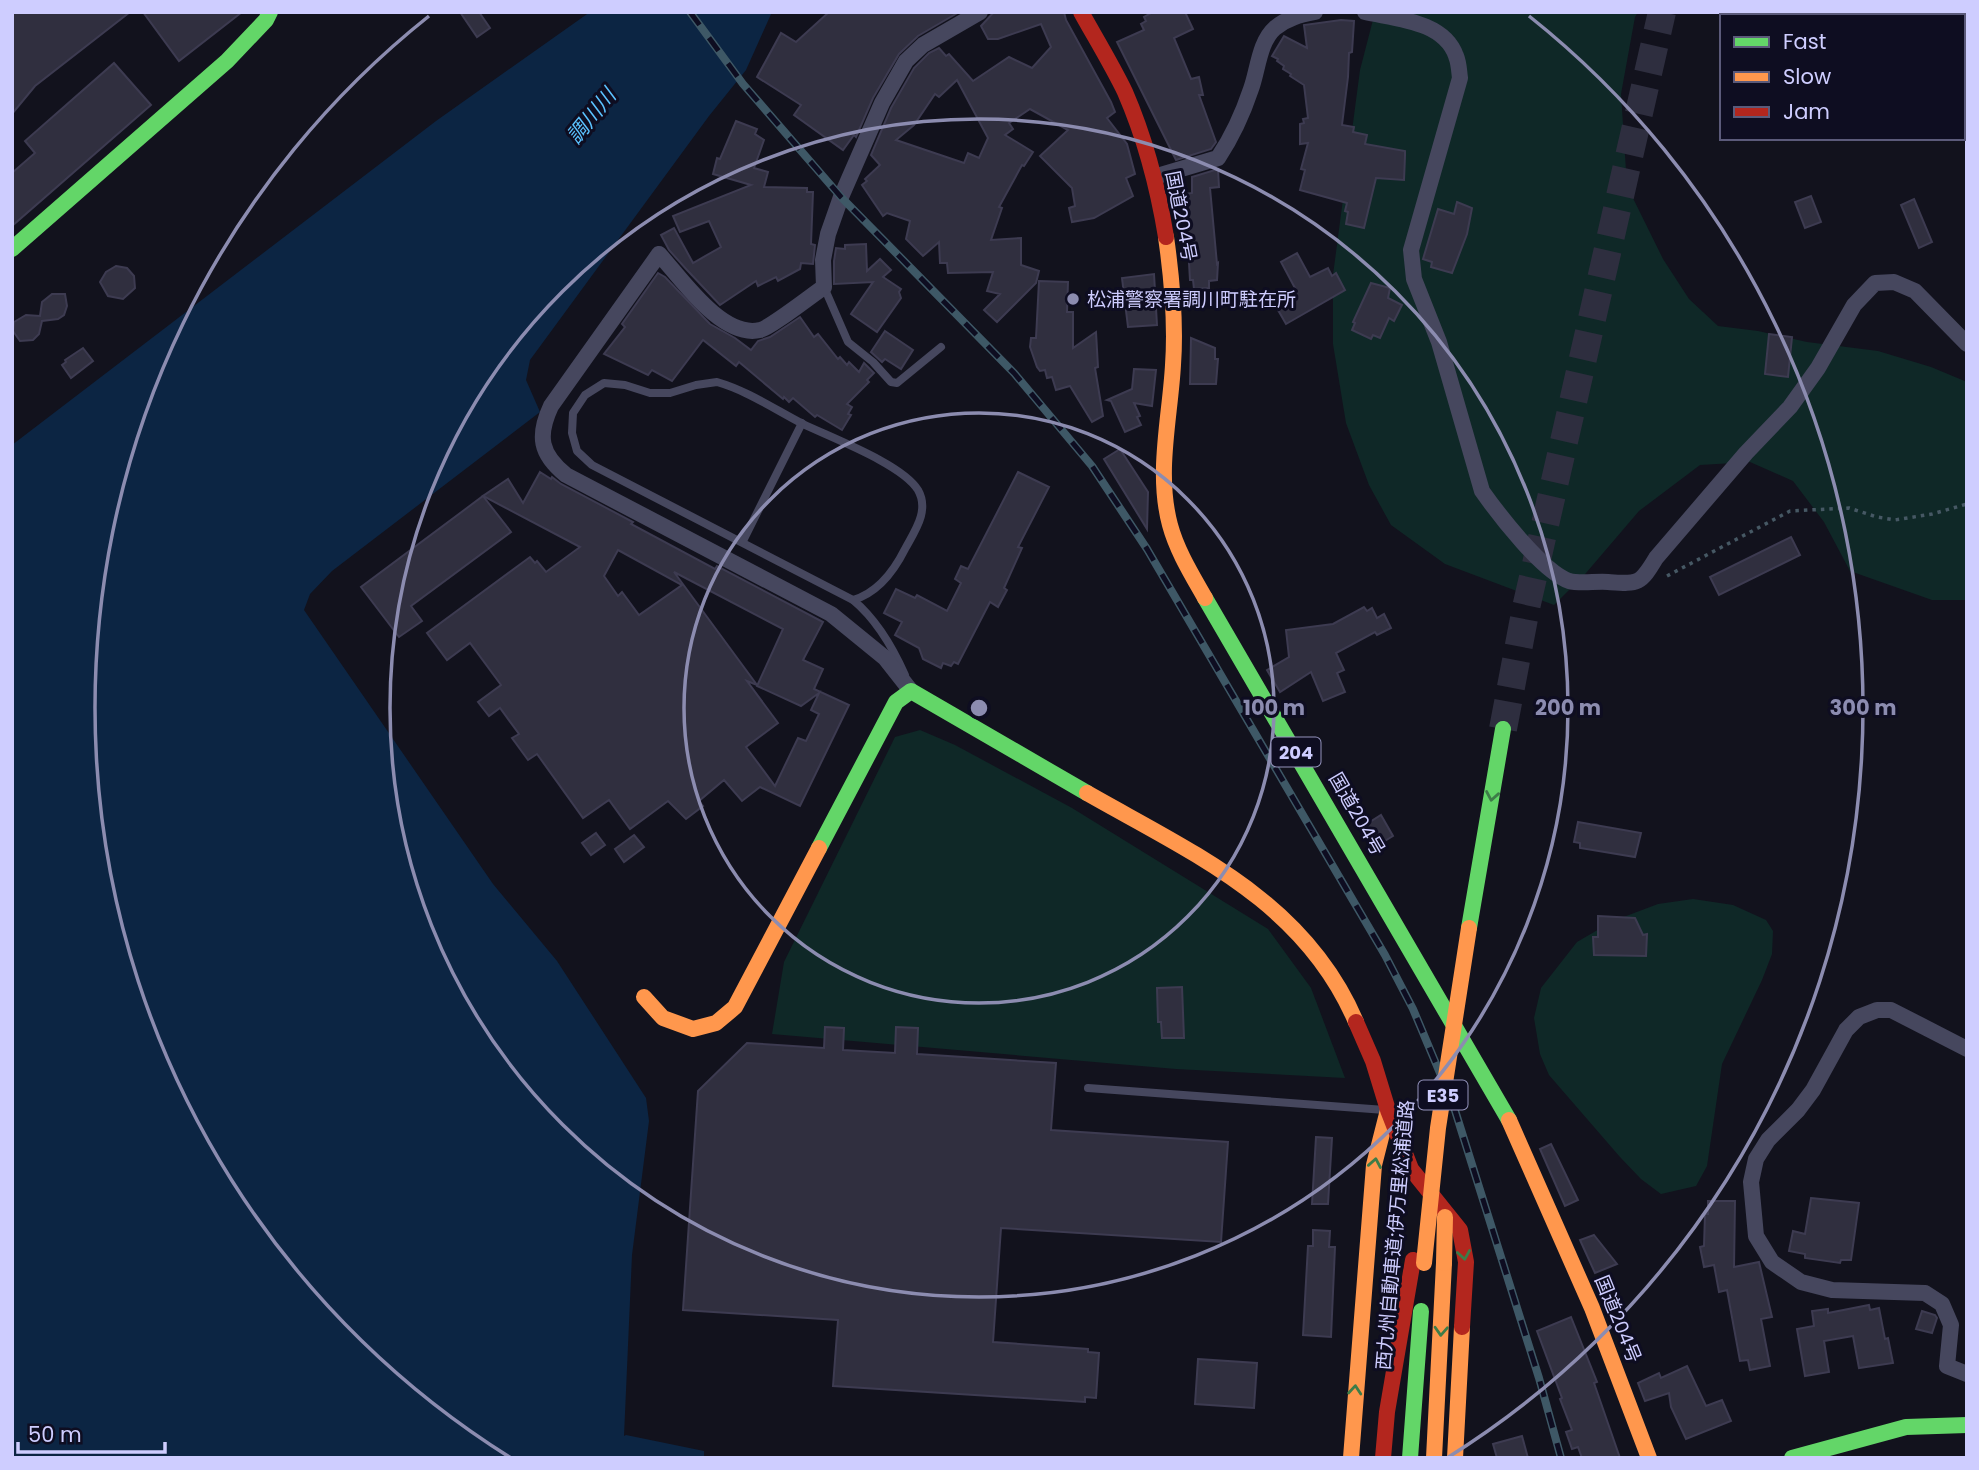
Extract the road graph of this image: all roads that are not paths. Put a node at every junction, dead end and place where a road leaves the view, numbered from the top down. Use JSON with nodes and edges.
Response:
{"nodes":[{"id":1,"x":270,"y":12,"type":"edge"},
{"id":2,"x":980,"y":12,"type":"edge"},
{"id":3,"x":1082,"y":12,"type":"edge"},
{"id":4,"x":1315,"y":12,"type":"edge"},
{"id":5,"x":1365,"y":12,"type":"edge"},
{"id":6,"x":956,"y":18,"type":"edge"},
{"id":7,"x":1154,"y":177,"type":"junction"},
{"id":8,"x":12,"y":249,"type":"edge"},
{"id":9,"x":824,"y":288,"type":"junction"},
{"id":10,"x":1967,"y":344,"type":"edge"},
{"id":11,"x":941,"y":347,"type":"dead end"},
{"id":12,"x":802,"y":423,"type":"junction"},
{"id":13,"x":743,"y":541,"type":"junction"},
{"id":14,"x":853,"y":600,"type":"junction"},
{"id":15,"x":911,"y":691,"type":"junction"},
{"id":16,"x":1503,"y":729,"type":"tunnel mouth"},
{"id":17,"x":1469,"y":928,"type":"junction"},
{"id":18,"x":1444,"y":978,"type":"dead end"},
{"id":19,"x":644,"y":997,"type":"dead end"},
{"id":20,"x":1436,"y":1031,"type":"dead end"},
{"id":21,"x":1967,"y":1049,"type":"edge"},
{"id":22,"x":1429,"y":1084,"type":"dead end"},
{"id":23,"x":1087,"y":1088,"type":"dead end"},
{"id":24,"x":1388,"y":1110,"type":"junction"},
{"id":25,"x":1418,"y":1261,"type":"junction"},
{"id":26,"x":1967,"y":1374,"type":"edge"},
{"id":27,"x":1967,"y":1425,"type":"edge"},
{"id":28,"x":1350,"y":1458,"type":"edge"},
{"id":29,"x":1383,"y":1458,"type":"edge"},
{"id":30,"x":1398,"y":1458,"type":"edge"},
{"id":31,"x":1410,"y":1458,"type":"edge"},
{"id":32,"x":1434,"y":1458,"type":"edge"},
{"id":33,"x":1455,"y":1458,"type":"edge"},
{"id":34,"x":1649,"y":1458,"type":"edge"},
{"id":35,"x":1792,"y":1458,"type":"edge"}],
"edges":[{"from":1,"to":8,"type":"main road"},
{"from":2,"to":6,"type":"street"},
{"from":3,"to":7,"type":"main road","name":"国道204号","number":"204"},
{"from":4,"to":7,"type":"street"},
{"from":5,"to":10,"type":"street"},
{"from":6,"to":9,"type":"street"},
{"from":7,"to":34,"type":"main road","name":"国道204号","number":"204"},
{"from":9,"to":11,"type":"lane"},
{"from":9,"to":15,"type":"street"},
{"from":12,"to":13,"type":"lane"},
{"from":12,"to":13,"type":"lane"},
{"from":12,"to":14,"type":"lane"},
{"from":13,"to":14,"type":"lane"},
{"from":14,"to":15,"type":"lane"},
{"from":15,"to":19,"type":"main road"},
{"from":15,"to":24,"type":"main road"},
{"from":16,"to":17,"type":"main road","name":"西九州自動車道;伊万里松浦道路","number":"E35","one_way":true},
{"from":17,"to":25,"type":"main road","name":"西九州自動車道;伊万里松浦道路","number":"E35","bridge":true},
{"from":17,"to":32,"type":"main road","one_way":true,"bridge":true},
{"from":18,"to":20,"type":"main road"},
{"from":21,"to":26,"type":"street"},
{"from":22,"to":25,"type":"main road","name":"西九州自動車道;伊万里松浦道路","number":"E35"},
{"from":23,"to":24,"type":"lane"},
{"from":28,"to":24,"type":"main road","one_way":true},
{"from":24,"to":33,"type":"main road","one_way":true},
{"from":25,"to":29,"type":"main road"},
{"from":25,"to":30,"type":"main road","name":"西九州自動車道;伊万里松浦道路","number":"E35"},
{"from":25,"to":31,"type":"main road","name":"西九州自動車道;伊万里松浦道路","number":"E35"},
{"from":27,"to":35,"type":"main road"}]}
